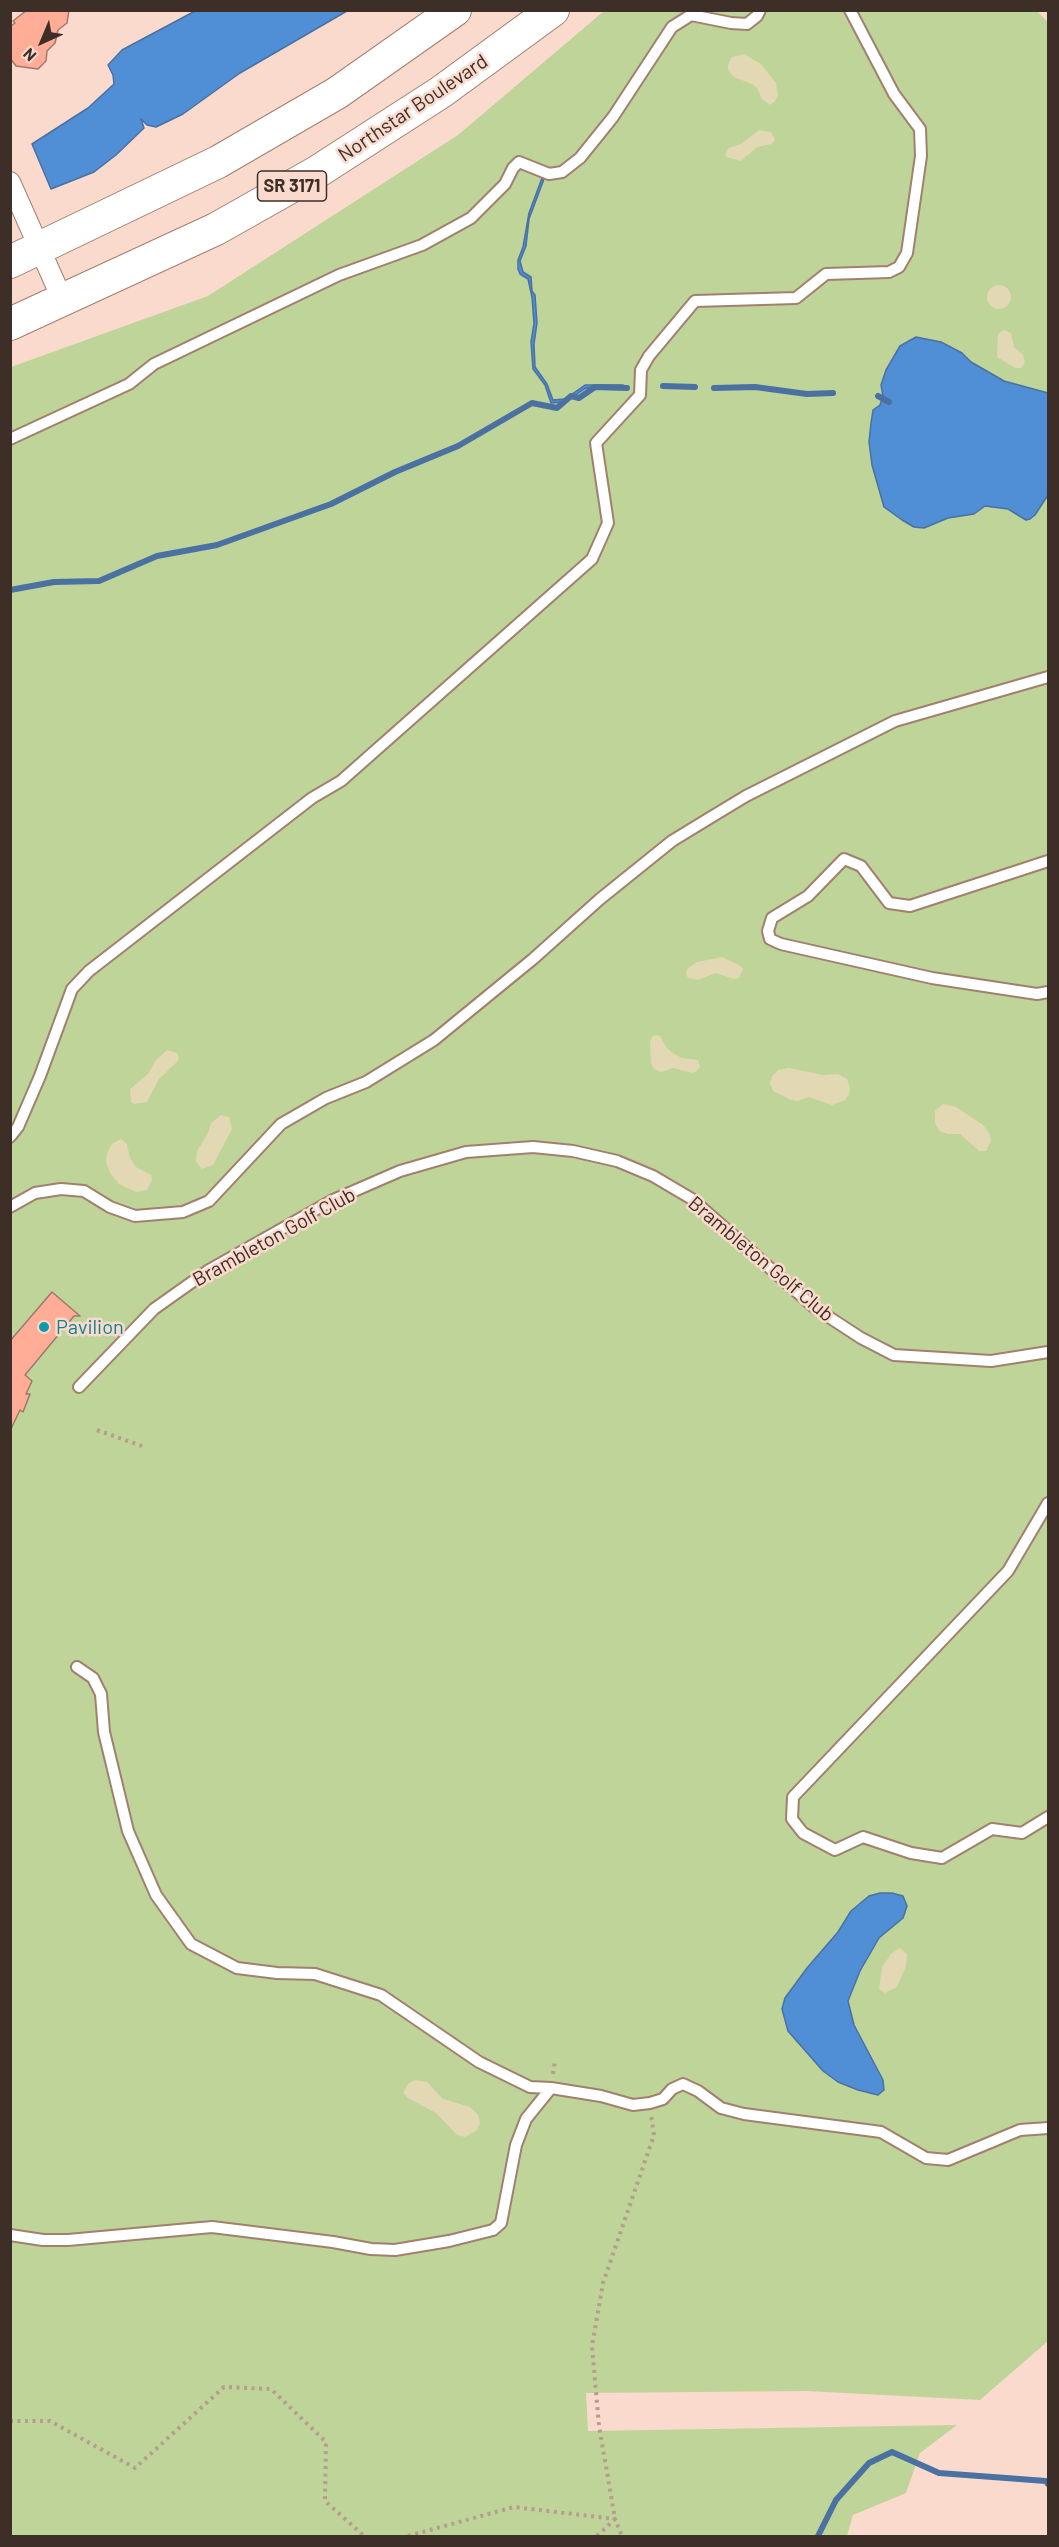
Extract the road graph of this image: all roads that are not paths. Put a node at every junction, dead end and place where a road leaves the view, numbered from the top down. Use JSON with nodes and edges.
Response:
{"nodes":[{"id":1,"x":455,"y":10,"type":"edge"},
{"id":2,"x":553,"y":10,"type":"edge"},
{"id":3,"x":760,"y":10,"type":"edge"},
{"id":4,"x":850,"y":10,"type":"edge"},
{"id":5,"x":10,"y":182,"type":"edge"},
{"id":6,"x":39,"y":249,"type":"junction"},
{"id":7,"x":10,"y":262,"type":"edge"},
{"id":8,"x":63,"y":301,"type":"junction"},
{"id":9,"x":10,"y":324,"type":"edge"},
{"id":10,"x":10,"y":439,"type":"edge"},
{"id":11,"x":1048,"y":677,"type":"edge"},
{"id":12,"x":1048,"y":861,"type":"edge"},
{"id":13,"x":1048,"y":992,"type":"edge"},
{"id":14,"x":10,"y":1137,"type":"edge"},
{"id":15,"x":10,"y":1207,"type":"edge"},
{"id":16,"x":1048,"y":1352,"type":"edge"},
{"id":17,"x":79,"y":1387,"type":"dead end"},
{"id":18,"x":1048,"y":1503,"type":"edge"},
{"id":19,"x":77,"y":1667,"type":"dead end"},
{"id":20,"x":1048,"y":1817,"type":"edge"},
{"id":21,"x":551,"y":2088,"type":"junction"},
{"id":22,"x":1048,"y":2128,"type":"edge"},
{"id":23,"x":10,"y":2235,"type":"edge"}],
"edges":[{"from":1,"to":6,"type":"main road","number":"SR 3171"},
{"from":2,"to":8,"type":"main road","name":"Northstar Boulevard","number":"SR 3171"},
{"from":3,"to":10,"type":"lane"},
{"from":4,"to":14,"type":"lane"},
{"from":5,"to":6,"type":"street"},
{"from":6,"to":7,"type":"main road","number":"SR 3171"},
{"from":6,"to":8,"type":"street"},
{"from":8,"to":9,"type":"main road","name":"Northstar Boulevard","number":"SR 3171"},
{"from":11,"to":15,"type":"lane"},
{"from":12,"to":13,"type":"lane"},
{"from":16,"to":17,"type":"lane","name":"Brambleton Golf Club"},
{"from":18,"to":20,"type":"lane"},
{"from":19,"to":21,"type":"lane"},
{"from":21,"to":22,"type":"lane"},
{"from":21,"to":23,"type":"lane"}]}
